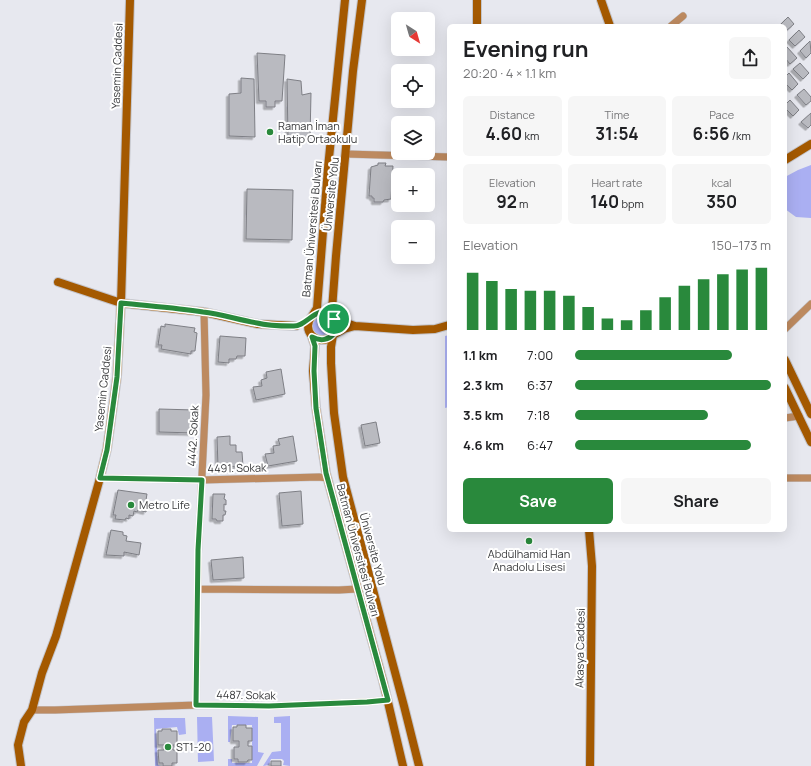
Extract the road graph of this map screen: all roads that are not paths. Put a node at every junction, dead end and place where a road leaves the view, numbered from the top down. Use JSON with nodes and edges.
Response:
{"nodes":[{"id":1,"x":130,"y":0,"type":"edge"},
{"id":2,"x":345,"y":0,"type":"edge"},
{"id":3,"x":362,"y":0,"type":"edge"},
{"id":4,"x":477,"y":0,"type":"edge"},
{"id":5,"x":601,"y":0,"type":"edge"},
{"id":6,"x":682,"y":16,"type":"dead end"},
{"id":7,"x":477,"y":24,"type":"edge"},
{"id":8,"x":609,"y":24,"type":"edge"},
{"id":9,"x":674,"y":24,"type":"edge"},
{"id":10,"x":811,"y":144,"type":"edge"},
{"id":11,"x":346,"y":154,"type":"junction"},
{"id":12,"x":447,"y":157,"type":"edge"},
{"id":13,"x":787,"y":159,"type":"edge"},
{"id":14,"x":58,"y":282,"type":"dead end"},
{"id":15,"x":121,"y":303,"type":"junction"},
{"id":16,"x":811,"y":304,"type":"edge"},
{"id":17,"x":204,"y":312,"type":"junction"},
{"id":18,"x":311,"y":317,"type":"junction"},
{"id":19,"x":334,"y":319,"type":"junction"},
{"id":20,"x":296,"y":326,"type":"junction"},
{"id":21,"x":355,"y":326,"type":"junction"},
{"id":22,"x":447,"y":326,"type":"edge"},
{"id":23,"x":787,"y":327,"type":"edge"},
{"id":24,"x":311,"y":335,"type":"junction"},
{"id":25,"x":333,"y":335,"type":"junction"},
{"id":26,"x":787,"y":364,"type":"edge"},
{"id":27,"x":787,"y":392,"type":"edge"},
{"id":28,"x":811,"y":414,"type":"edge"},
{"id":29,"x":799,"y":416,"type":"junction"},
{"id":30,"x":787,"y":418,"type":"edge"},
{"id":31,"x":811,"y":442,"type":"edge"},
{"id":32,"x":100,"y":478,"type":"junction"},
{"id":33,"x":327,"y":478,"type":"junction"},
{"id":34,"x":787,"y":478,"type":"edge"},
{"id":35,"x":811,"y":478,"type":"edge"},
{"id":36,"x":202,"y":480,"type":"junction"},
{"id":37,"x":589,"y":532,"type":"edge"},
{"id":38,"x":198,"y":589,"type":"junction"},
{"id":39,"x":357,"y":589,"type":"junction"},
{"id":40,"x":388,"y":700,"type":"junction"},
{"id":41,"x":196,"y":705,"type":"junction"},
{"id":42,"x":32,"y":710,"type":"junction"},
{"id":43,"x":21,"y":766,"type":"edge"},
{"id":44,"x":403,"y":766,"type":"edge"},
{"id":45,"x":418,"y":766,"type":"edge"},
{"id":46,"x":590,"y":766,"type":"edge"}],
"edges":[{"from":1,"to":15,"type":"street","name":"Yasemin Caddesi"},
{"from":2,"to":18,"type":"street","name":"Batman Üniversitesi Bulvarı"},
{"from":3,"to":11,"type":"street","name":"Üniversite Yolu"},
{"from":4,"to":7,"type":"street"},
{"from":5,"to":8,"type":"street"},
{"from":6,"to":9,"type":"street"},
{"from":10,"to":13,"type":"street"},
{"from":11,"to":12,"type":"street"},
{"from":11,"to":19,"type":"street","name":"Üniversite Yolu"},
{"from":14,"to":15,"type":"street"},
{"from":15,"to":17,"type":"street"},
{"from":15,"to":32,"type":"street","name":"Yasemin Caddesi"},
{"from":16,"to":23,"type":"street"},
{"from":17,"to":20,"type":"street"},
{"from":17,"to":36,"type":"street","name":"4442. Sokak"},
{"from":18,"to":19,"type":"street"},
{"from":18,"to":20,"type":"street"},
{"from":18,"to":24,"type":"street"},
{"from":19,"to":21,"type":"street"},
{"from":19,"to":25,"type":"street"},
{"from":20,"to":24,"type":"street"},
{"from":21,"to":22,"type":"street"},
{"from":21,"to":25,"type":"street"},
{"from":24,"to":25,"type":"street"},
{"from":24,"to":33,"type":"street","name":"Batman Üniversitesi Bulvarı"},
{"from":25,"to":45,"type":"street","name":"Üniversite Yolu"},
{"from":26,"to":28,"type":"street"},
{"from":27,"to":29,"type":"street"},
{"from":29,"to":30,"type":"street"},
{"from":29,"to":31,"type":"street"},
{"from":32,"to":36,"type":"street","name":"4491. Sokak"},
{"from":32,"to":42,"type":"street","name":"Yasemin Caddesi"},
{"from":33,"to":36,"type":"street","name":"4491. Sokak"},
{"from":33,"to":39,"type":"street","name":"Batman Üniversitesi Bulvarı"},
{"from":34,"to":35,"type":"street"},
{"from":36,"to":38,"type":"street","name":"4442. Sokak"},
{"from":37,"to":46,"type":"street","name":"Akasya Caddesi"},
{"from":38,"to":39,"type":"street"},
{"from":38,"to":41,"type":"street","name":"4442. Sokak"},
{"from":39,"to":40,"type":"street","name":"Batman Üniversitesi Bulvarı"},
{"from":40,"to":41,"type":"street","name":"4487. Sokak"},
{"from":40,"to":44,"type":"street","name":"Batman Üniversitesi Bulvarı"},
{"from":41,"to":42,"type":"street","name":"4487. Sokak"},
{"from":42,"to":43,"type":"street","name":"Yasemin Caddesi"}]}
